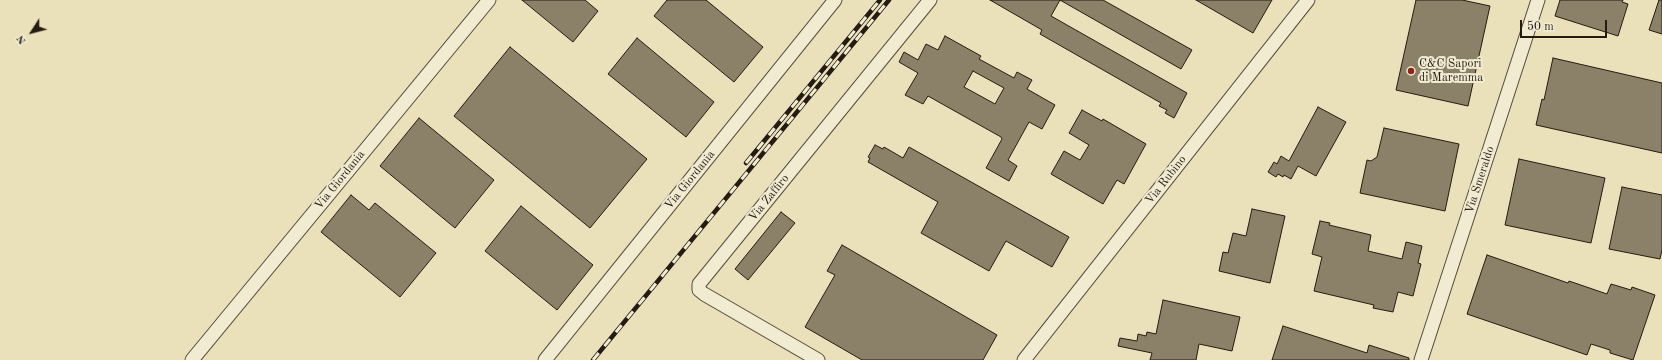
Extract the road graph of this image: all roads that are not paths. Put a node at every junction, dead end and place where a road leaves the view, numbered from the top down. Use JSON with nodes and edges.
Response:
{"nodes":[{"id":1,"x":489,"y":0,"type":"edge"},
{"id":2,"x":835,"y":0,"type":"edge"},
{"id":3,"x":930,"y":0,"type":"edge"},
{"id":4,"x":1308,"y":0,"type":"edge"},
{"id":5,"x":1538,"y":0,"type":"edge"},
{"id":6,"x":192,"y":360,"type":"edge"},
{"id":7,"x":545,"y":360,"type":"edge"},
{"id":8,"x":818,"y":360,"type":"edge"},
{"id":9,"x":1024,"y":360,"type":"edge"},
{"id":10,"x":1421,"y":360,"type":"edge"}],
"edges":[{"from":1,"to":6,"type":"street","name":"Via Giordania"},
{"from":2,"to":7,"type":"street","name":"Via Giordania"},
{"from":3,"to":8,"type":"street","name":"Via Zaffiro"},
{"from":4,"to":9,"type":"street","name":"Via Rubino"},
{"from":5,"to":10,"type":"street","name":"Via Smeraldo"}]}
